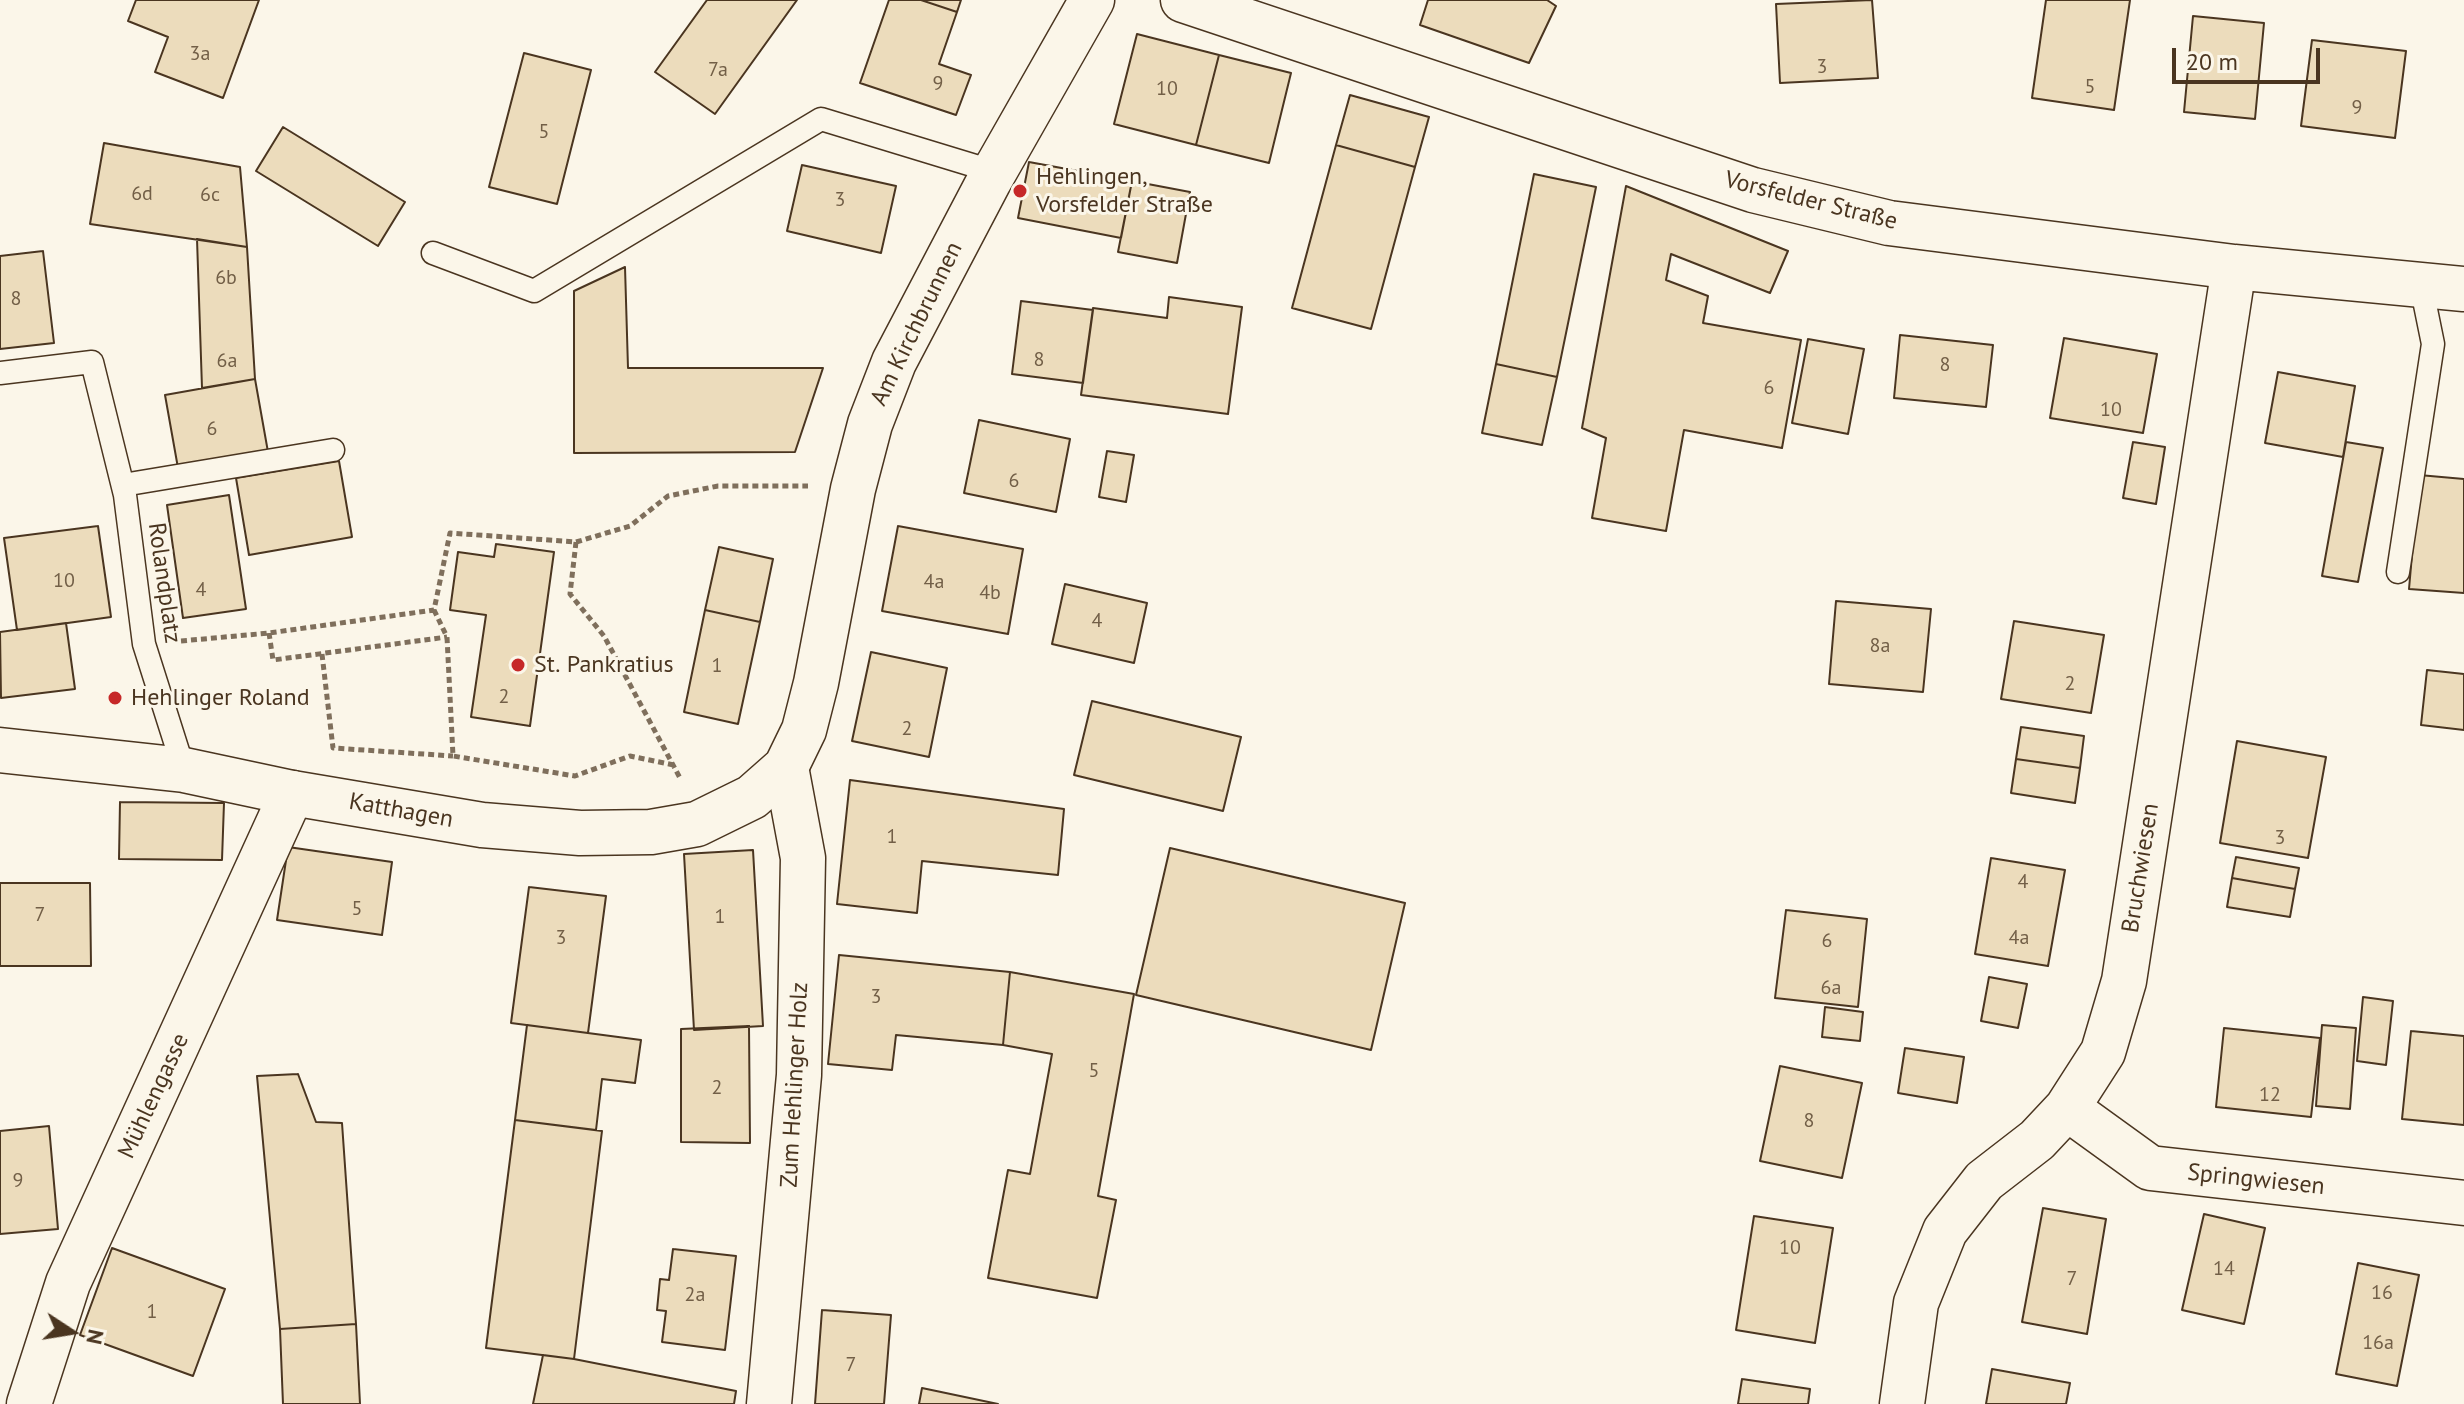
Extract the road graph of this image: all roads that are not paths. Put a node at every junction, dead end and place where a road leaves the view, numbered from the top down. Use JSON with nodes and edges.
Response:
{"nodes":[{"id":1,"x":1092,"y":0,"type":"edge"},
{"id":2,"x":1183,"y":0,"type":"edge"},
{"id":3,"x":995,"y":172,"type":"junction"},
{"id":4,"x":433,"y":253,"type":"dead end"},
{"id":5,"x":2234,"y":267,"type":"junction"},
{"id":6,"x":2421,"y":285,"type":"junction"},
{"id":7,"x":2464,"y":289,"type":"edge"},
{"id":8,"x":0,"y":373,"type":"edge"},
{"id":9,"x":333,"y":450,"type":"dead end"},
{"id":10,"x":124,"y":490,"type":"junction"},
{"id":11,"x":2398,"y":572,"type":"dead end"},
{"id":12,"x":0,"y":750,"type":"edge"},
{"id":13,"x":786,"y":767,"type":"junction"},
{"id":14,"x":184,"y":770,"type":"junction"},
{"id":15,"x":292,"y":793,"type":"junction"},
{"id":16,"x":2067,"y":1108,"type":"junction"},
{"id":17,"x":2464,"y":1203,"type":"edge"},
{"id":18,"x":29,"y":1404,"type":"edge"},
{"id":19,"x":769,"y":1404,"type":"edge"},
{"id":20,"x":1902,"y":1404,"type":"edge"}],
"edges":[{"from":1,"to":3,"type":"street","name":"Am Kirchbrunnen"},
{"from":2,"to":5,"type":"street","name":"Vorsfelder Straße"},
{"from":3,"to":4,"type":"lane"},
{"from":3,"to":13,"type":"street","name":"Am Kirchbrunnen"},
{"from":5,"to":6,"type":"street","name":"Vorsfelder Straße"},
{"from":5,"to":16,"type":"street","name":"Bruchwiesen"},
{"from":6,"to":7,"type":"street","name":"Vorsfelder Straße"},
{"from":6,"to":11,"type":"lane"},
{"from":8,"to":10,"type":"lane","name":"Rolandplatz"},
{"from":9,"to":10,"type":"lane"},
{"from":10,"to":14,"type":"lane","name":"Rolandplatz"},
{"from":12,"to":14,"type":"street","name":"Katthagen"},
{"from":13,"to":15,"type":"street","name":"Katthagen"},
{"from":13,"to":19,"type":"street","name":"Zum Hehlinger Holz"},
{"from":14,"to":15,"type":"street","name":"Katthagen"},
{"from":15,"to":18,"type":"street","name":"Mühlengasse"},
{"from":16,"to":17,"type":"street","name":"Springwiesen"},
{"from":16,"to":20,"type":"street","name":"Bruchwiesen"}]}
